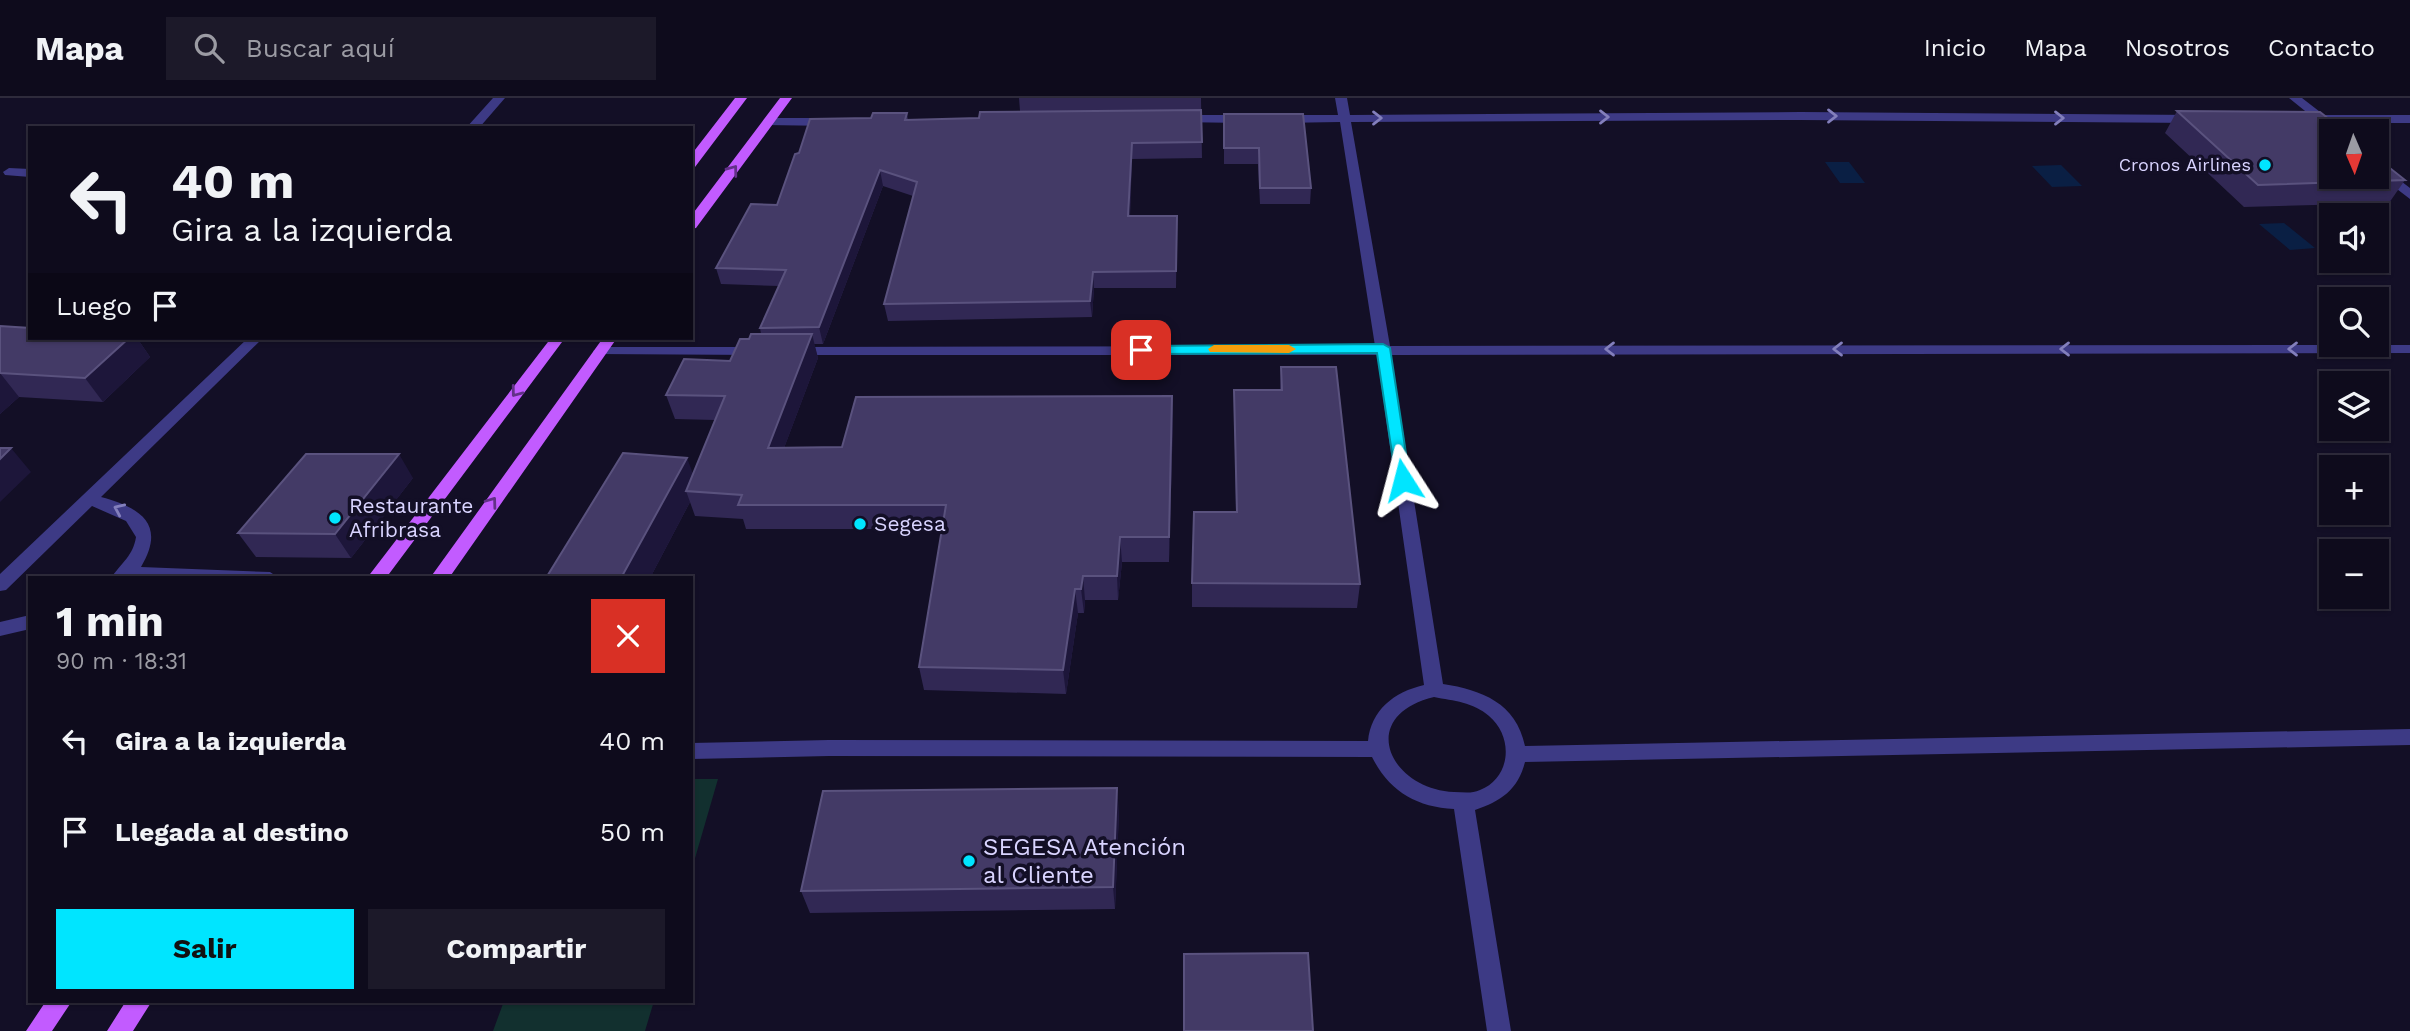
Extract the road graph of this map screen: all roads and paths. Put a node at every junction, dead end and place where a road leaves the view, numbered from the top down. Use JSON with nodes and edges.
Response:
{"nodes":[{"id":1,"x":499,"y":98,"type":"edge"},
{"id":2,"x":741,"y":98,"type":"edge"},
{"id":3,"x":786,"y":98,"type":"edge"},
{"id":4,"x":1341,"y":98,"type":"edge"},
{"id":5,"x":2295,"y":98,"type":"edge"},
{"id":6,"x":1345,"y":118,"type":"junction"},
{"id":7,"x":2212,"y":119,"type":"edge"},
{"id":8,"x":2294,"y":119,"type":"edge"},
{"id":9,"x":2319,"y":119,"type":"edge"},
{"id":10,"x":2322,"y":119,"type":"edge"},
{"id":11,"x":2389,"y":119,"type":"edge"},
{"id":12,"x":2410,"y":119,"type":"edge"},
{"id":13,"x":1167,"y":120,"type":"edge"},
{"id":14,"x":769,"y":122,"type":"junction"},
{"id":15,"x":851,"y":122,"type":"edge"},
{"id":16,"x":474,"y":126,"type":"edge"},
{"id":17,"x":693,"y":161,"type":"edge"},
{"id":18,"x":9,"y":172,"type":"dead end"},
{"id":19,"x":28,"y":173,"type":"edge"},
{"id":20,"x":2389,"y":177,"type":"edge"},
{"id":21,"x":2410,"y":194,"type":"edge"},
{"id":22,"x":693,"y":222,"type":"edge"},
{"id":23,"x":254,"y":340,"type":"edge"},
{"id":24,"x":556,"y":340,"type":"edge"},
{"id":25,"x":605,"y":344,"type":"edge"},
{"id":26,"x":1383,"y":348,"type":"junction"},
{"id":27,"x":2410,"y":349,"type":"edge"},
{"id":28,"x":87,"y":499,"type":"junction"},
{"id":29,"x":123,"y":575,"type":"edge"},
{"id":30,"x":172,"y":576,"type":"edge"},
{"id":31,"x":378,"y":576,"type":"edge"},
{"id":32,"x":440,"y":576,"type":"edge"},
{"id":33,"x":0,"y":585,"type":"edge"},
{"id":34,"x":28,"y":622,"type":"edge"},
{"id":35,"x":0,"y":628,"type":"edge"},
{"id":36,"x":1434,"y":690,"type":"junction"},
{"id":37,"x":2410,"y":737,"type":"edge"},
{"id":38,"x":1379,"y":749,"type":"junction"},
{"id":39,"x":693,"y":751,"type":"edge"},
{"id":40,"x":1518,"y":754,"type":"junction"},
{"id":41,"x":1463,"y":802,"type":"junction"},
{"id":42,"x":59,"y":1003,"type":"edge"},
{"id":43,"x":139,"y":1003,"type":"edge"},
{"id":44,"x":38,"y":1031,"type":"edge"},
{"id":45,"x":118,"y":1031,"type":"edge"},
{"id":46,"x":1499,"y":1031,"type":"edge"}],
"edges":[{"from":1,"to":16,"type":"street"},
{"from":2,"to":17,"type":"main road"},
{"from":3,"to":14,"type":"main road"},
{"from":4,"to":6,"type":"street"},
{"from":5,"to":10,"type":"street"},
{"from":6,"to":7,"type":"street","one_way":true},
{"from":6,"to":13,"type":"street"},
{"from":6,"to":26,"type":"street"},
{"from":8,"to":9,"type":"street"},
{"from":11,"to":12,"type":"street"},
{"from":14,"to":15,"type":"street"},
{"from":22,"to":14,"type":"main road","one_way":true},
{"from":18,"to":19,"type":"street"},
{"from":20,"to":21,"type":"street"},
{"from":23,"to":28,"type":"street"},
{"from":24,"to":31,"type":"main road","one_way":true},
{"from":25,"to":26,"type":"street"},
{"from":32,"to":25,"type":"main road","one_way":true},
{"from":27,"to":26,"type":"street","one_way":true},
{"from":26,"to":36,"type":"street"},
{"from":29,"to":28,"type":"street","one_way":true},
{"from":28,"to":33,"type":"street"},
{"from":29,"to":30,"type":"street"},
{"from":34,"to":35,"type":"street"},
{"from":36,"to":38,"type":"street"},
{"from":36,"to":40,"type":"street"},
{"from":37,"to":40,"type":"street"},
{"from":38,"to":39,"type":"street"},
{"from":38,"to":41,"type":"street"},
{"from":40,"to":41,"type":"street"},
{"from":41,"to":46,"type":"street"},
{"from":42,"to":44,"type":"main road"},
{"from":43,"to":45,"type":"main road"}]}
